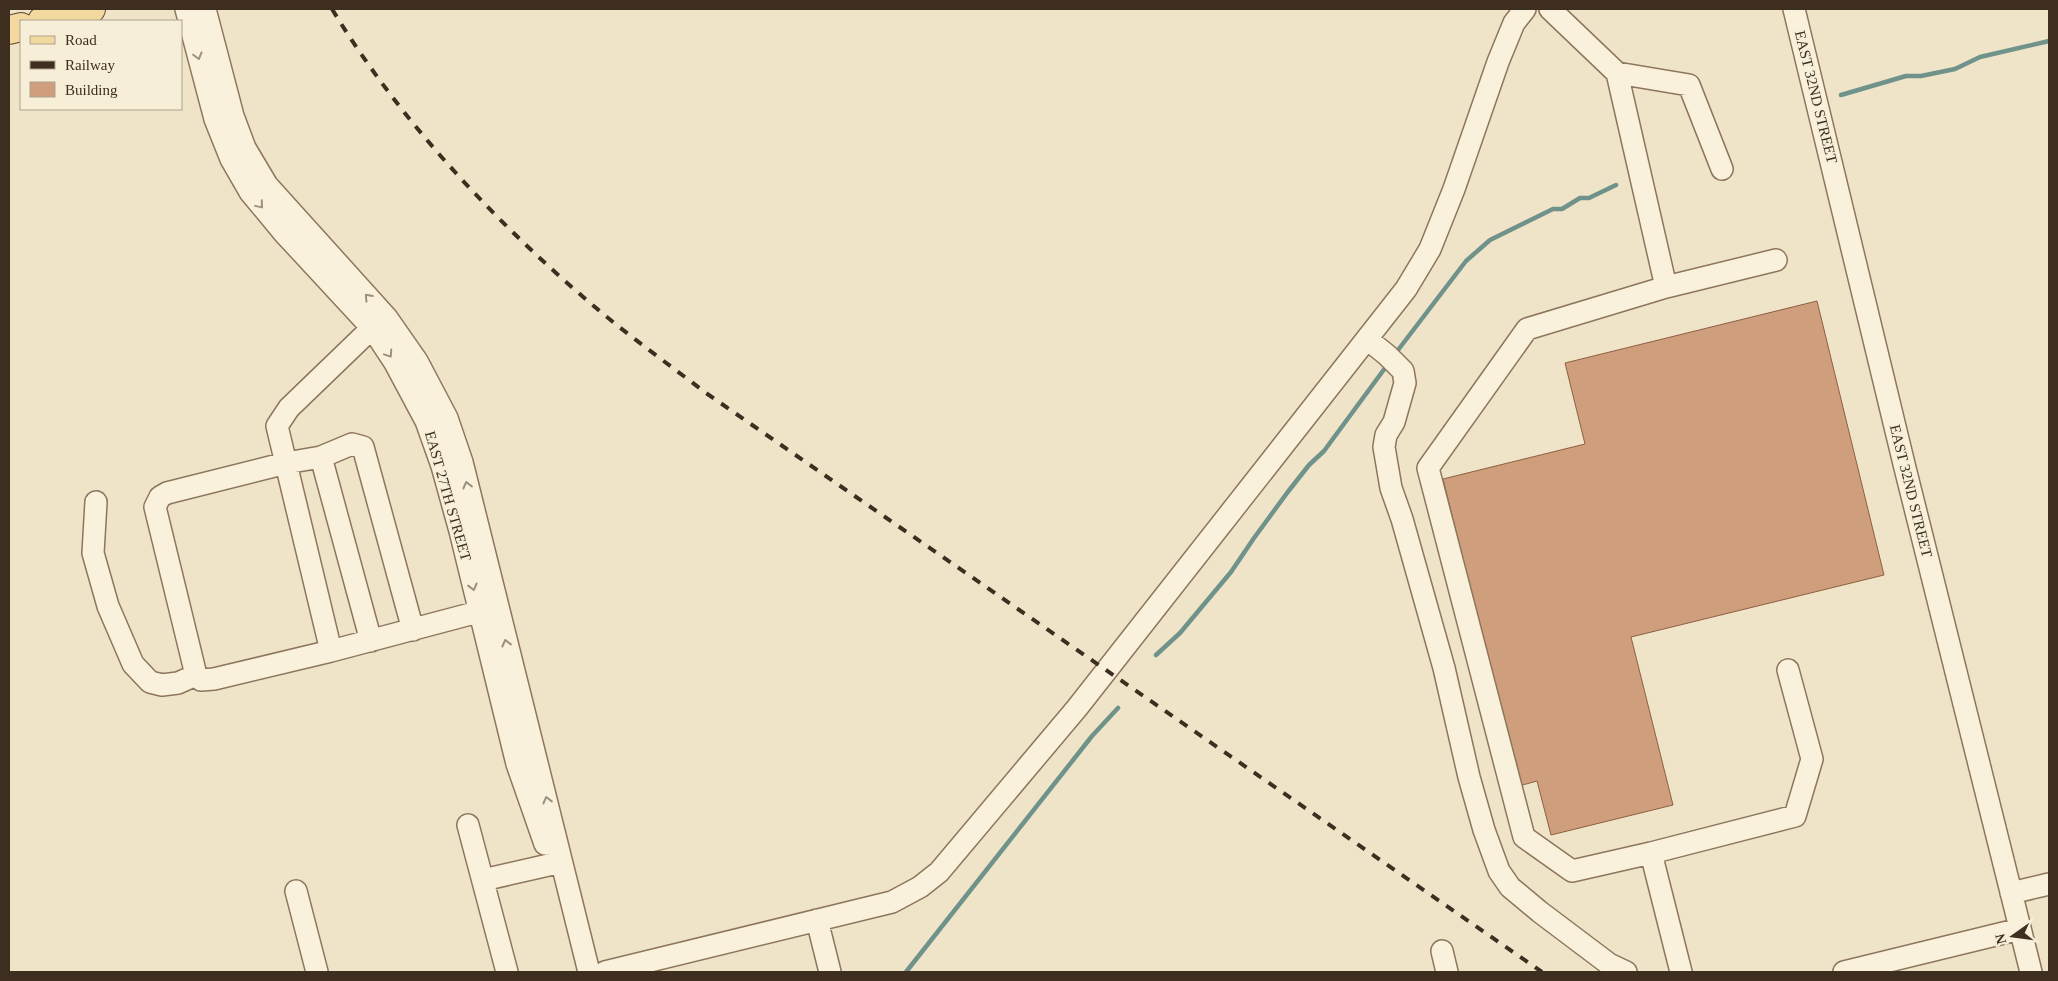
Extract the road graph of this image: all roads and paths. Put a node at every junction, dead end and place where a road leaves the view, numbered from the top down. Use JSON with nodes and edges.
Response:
{"nodes":[{"id":1,"x":91,"y":9,"type":"edge"},
{"id":2,"x":186,"y":9,"type":"edge"},
{"id":3,"x":205,"y":9,"type":"edge"},
{"id":4,"x":1525,"y":9,"type":"edge"},
{"id":5,"x":1550,"y":9,"type":"edge"},
{"id":6,"x":1794,"y":9,"type":"edge"},
{"id":7,"x":46,"y":20,"type":"edge"},
{"id":8,"x":1617,"y":73,"type":"junction"},
{"id":9,"x":1722,"y":169,"type":"dead end"},
{"id":10,"x":1776,"y":260,"type":"dead end"},
{"id":11,"x":1666,"y":287,"type":"junction"},
{"id":12,"x":380,"y":323,"type":"junction"},
{"id":13,"x":1366,"y":340,"type":"junction"},
{"id":14,"x":320,"y":457,"type":"junction"},
{"id":15,"x":286,"y":463,"type":"junction"},
{"id":16,"x":96,"y":502,"type":"dead end"},
{"id":17,"x":488,"y":609,"type":"junction"},
{"id":18,"x":413,"y":630,"type":"junction"},
{"id":19,"x":371,"y":641,"type":"junction"},
{"id":20,"x":331,"y":651,"type":"junction"},
{"id":21,"x":1788,"y":670,"type":"dead end"},
{"id":22,"x":196,"y":675,"type":"junction"},
{"id":23,"x":468,"y":825,"type":"dead end"},
{"id":24,"x":1651,"y":853,"type":"junction"},
{"id":25,"x":552,"y":864,"type":"junction"},
{"id":26,"x":483,"y":880,"type":"junction"},
{"id":27,"x":2049,"y":884,"type":"edge"},
{"id":28,"x":296,"y":891,"type":"dead end"},
{"id":29,"x":2011,"y":893,"type":"junction"},
{"id":30,"x":817,"y":920,"type":"junction"},
{"id":31,"x":2020,"y":929,"type":"junction"},
{"id":32,"x":583,"y":950,"type":"junction"},
{"id":33,"x":1442,"y":951,"type":"dead end"},
{"id":34,"x":317,"y":972,"type":"edge"},
{"id":35,"x":507,"y":972,"type":"edge"},
{"id":36,"x":589,"y":972,"type":"edge"},
{"id":37,"x":605,"y":972,"type":"edge"},
{"id":38,"x":830,"y":972,"type":"edge"},
{"id":39,"x":1447,"y":972,"type":"edge"},
{"id":40,"x":1626,"y":972,"type":"edge"},
{"id":41,"x":1681,"y":972,"type":"edge"},
{"id":42,"x":1844,"y":972,"type":"edge"},
{"id":43,"x":2031,"y":972,"type":"edge"}],
"edges":[{"from":1,"to":7,"type":"main road"},
{"from":2,"to":12,"type":"street","name":"EAST 27TH STREET","one_way":true},
{"from":12,"to":3,"type":"street","name":"EAST 27TH STREET","one_way":true},
{"from":4,"to":13,"type":"street"},
{"from":5,"to":8,"type":"street"},
{"from":6,"to":29,"type":"street","name":"EAST 32ND STREET"},
{"from":8,"to":9,"type":"street"},
{"from":8,"to":11,"type":"street"},
{"from":10,"to":11,"type":"street"},
{"from":11,"to":24,"type":"street"},
{"from":12,"to":15,"type":"street"},
{"from":12,"to":17,"type":"street","name":"EAST 27TH STREET"},
{"from":13,"to":30,"type":"street"},
{"from":13,"to":40,"type":"street"},
{"from":14,"to":15,"type":"street"},
{"from":14,"to":18,"type":"street"},
{"from":14,"to":19,"type":"street"},
{"from":15,"to":20,"type":"street"},
{"from":15,"to":22,"type":"street"},
{"from":16,"to":22,"type":"street"},
{"from":17,"to":18,"type":"street"},
{"from":17,"to":25,"type":"street","name":"EAST 27TH STREET"},
{"from":32,"to":17,"type":"street","name":"EAST 27TH STREET","one_way":true},
{"from":18,"to":19,"type":"street"},
{"from":19,"to":20,"type":"street"},
{"from":20,"to":22,"type":"street"},
{"from":21,"to":24,"type":"street"},
{"from":23,"to":26,"type":"street"},
{"from":24,"to":41,"type":"street"},
{"from":25,"to":26,"type":"street"},
{"from":25,"to":32,"type":"street","name":"EAST 27TH STREET"},
{"from":26,"to":35,"type":"street"},
{"from":27,"to":29,"type":"street"},
{"from":28,"to":34,"type":"street"},
{"from":29,"to":31,"type":"street","name":"EAST 32ND STREET"},
{"from":30,"to":37,"type":"street"},
{"from":30,"to":38,"type":"street"},
{"from":31,"to":42,"type":"street"},
{"from":31,"to":43,"type":"street","name":"EAST 32ND STREET"},
{"from":32,"to":36,"type":"street","name":"EAST 27TH STREET"},
{"from":33,"to":39,"type":"street"}]}
